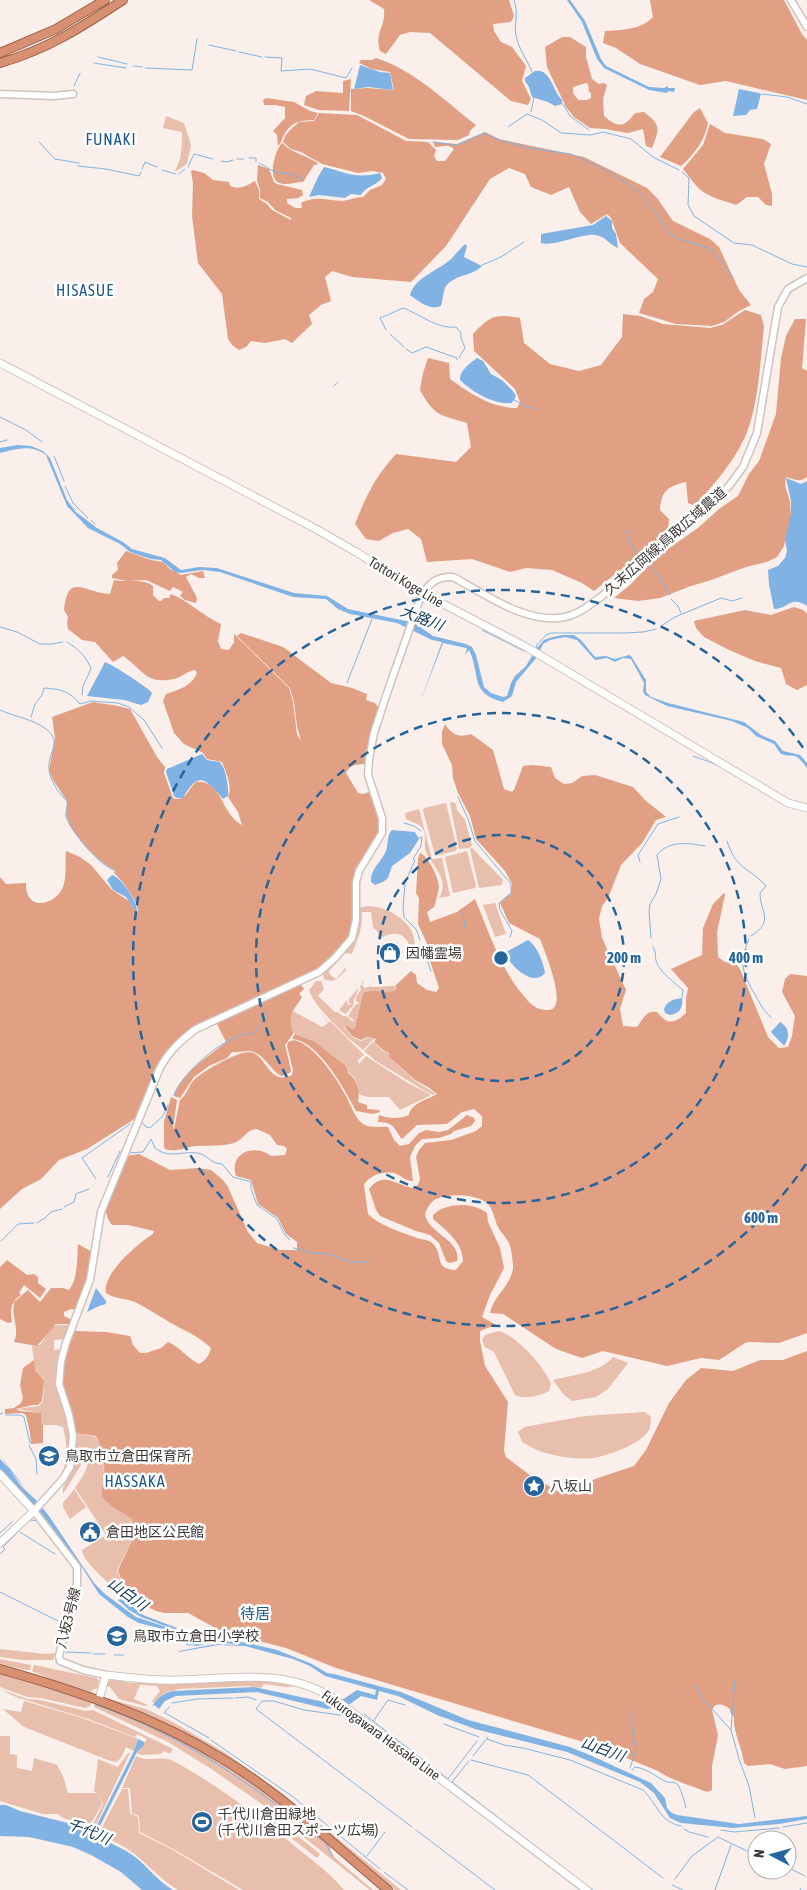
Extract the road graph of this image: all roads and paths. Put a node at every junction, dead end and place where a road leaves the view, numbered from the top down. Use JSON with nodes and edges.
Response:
{"nodes":[{"id":1,"x":105,"y":0,"type":"edge"},
{"id":2,"x":123,"y":0,"type":"edge"},
{"id":3,"x":791,"y":0,"type":"edge"},
{"id":4,"x":807,"y":27,"type":"edge"},
{"id":5,"x":0,"y":53,"type":"edge"},
{"id":6,"x":0,"y":63,"type":"edge"},
{"id":7,"x":0,"y":94,"type":"edge"},
{"id":8,"x":73,"y":94,"type":"dead end"},
{"id":9,"x":807,"y":278,"type":"edge"},
{"id":10,"x":0,"y":363,"type":"edge"},
{"id":11,"x":422,"y":593,"type":"junction"},
{"id":12,"x":807,"y":808,"type":"edge"},
{"id":13,"x":0,"y":1474,"type":"edge"},
{"id":14,"x":37,"y":1508,"type":"junction"},
{"id":15,"x":0,"y":1543,"type":"edge"},
{"id":16,"x":0,"y":1669,"type":"edge"},
{"id":17,"x":106,"y":1675,"type":"junction"},
{"id":18,"x":99,"y":1700,"type":"junction"},
{"id":19,"x":388,"y":1890,"type":"edge"},
{"id":20,"x":588,"y":1890,"type":"edge"}],
"edges":[{"from":1,"to":5,"type":"highway"},
{"from":2,"to":6,"type":"highway"},
{"from":3,"to":4,"type":"street"},
{"from":7,"to":8,"type":"street"},
{"from":9,"to":11,"type":"street","name":"久末広岡線;鳥取広域農道"},
{"from":10,"to":11,"type":"main road","name":"Tottori Koge Line"},
{"from":11,"to":12,"type":"main road","name":"Tottori Koge Line"},
{"from":11,"to":14,"type":"street"},
{"from":13,"to":14,"type":"main road"},
{"from":14,"to":15,"type":"main road"},
{"from":14,"to":17,"type":"street","name":"八坂3号線"},
{"from":16,"to":18,"type":"highway"},
{"from":17,"to":18,"type":"main road"},
{"from":17,"to":20,"type":"main road","name":"Fukurogawara Hassaka Line"},
{"from":18,"to":19,"type":"highway"}]}
